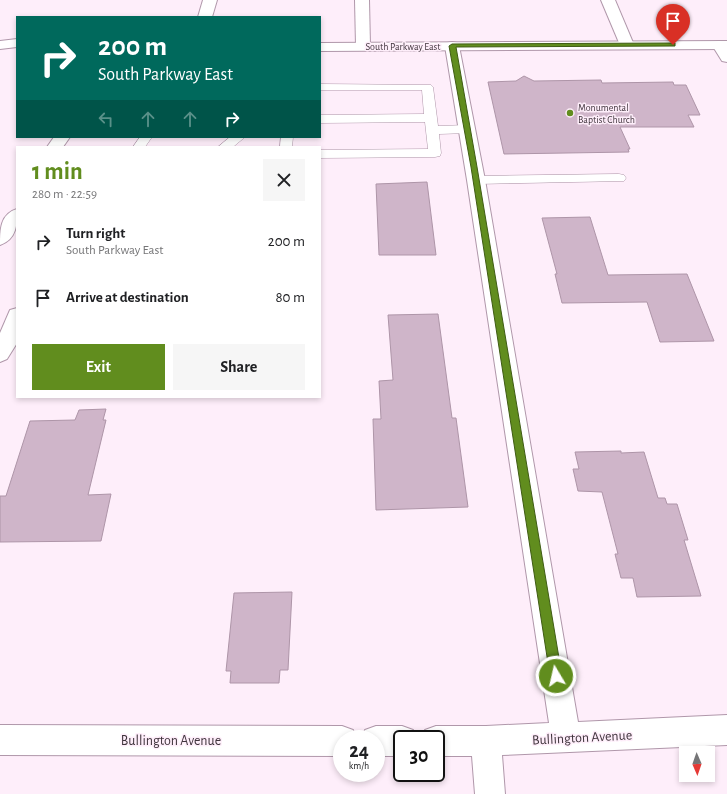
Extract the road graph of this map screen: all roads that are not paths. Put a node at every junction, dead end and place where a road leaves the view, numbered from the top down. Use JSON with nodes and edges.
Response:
{"nodes":[{"id":1,"x":210,"y":0,"type":"edge"},
{"id":2,"x":362,"y":0,"type":"edge"},
{"id":3,"x":608,"y":0,"type":"edge"},
{"id":4,"x":205,"y":16,"type":"edge"},
{"id":5,"x":16,"y":43,"type":"edge"},
{"id":6,"x":627,"y":45,"type":"junction"},
{"id":7,"x":723,"y":45,"type":"edge"},
{"id":8,"x":321,"y":46,"type":"edge"},
{"id":9,"x":362,"y":46,"type":"junction"},
{"id":10,"x":452,"y":46,"type":"junction"},
{"id":11,"x":0,"y":47,"type":"edge"},
{"id":12,"x":16,"y":49,"type":"edge"},
{"id":13,"x":727,"y":58,"type":"edge"},
{"id":14,"x":321,"y":88,"type":"edge"},
{"id":15,"x":321,"y":119,"type":"edge"},
{"id":16,"x":431,"y":124,"type":"junction"},
{"id":17,"x":468,"y":129,"type":"junction"},
{"id":18,"x":238,"y":138,"type":"edge"},
{"id":19,"x":226,"y":146,"type":"edge"},
{"id":20,"x":321,"y":154,"type":"edge"},
{"id":21,"x":619,"y":178,"type":"dead end"},
{"id":22,"x":476,"y":180,"type":"junction"},
{"id":23,"x":16,"y":216,"type":"edge"},
{"id":24,"x":0,"y":238,"type":"edge"},
{"id":25,"x":16,"y":319,"type":"edge"},
{"id":26,"x":0,"y":353,"type":"edge"},
{"id":27,"x":727,"y":730,"type":"edge"},
{"id":28,"x":566,"y":738,"type":"junction"},
{"id":29,"x":0,"y":740,"type":"edge"},
{"id":30,"x":333,"y":741,"type":"edge"},
{"id":31,"x":445,"y":741,"type":"edge"},
{"id":32,"x":486,"y":741,"type":"junction"},
{"id":33,"x":490,"y":794,"type":"edge"}],
"edges":[{"from":1,"to":4,"type":"street"},
{"from":2,"to":9,"type":"street"},
{"from":3,"to":6,"type":"street"},
{"from":5,"to":11,"type":"street"},
{"from":6,"to":7,"type":"street","name":"South Parkway East"},
{"from":6,"to":10,"type":"street","name":"South Parkway East"},
{"from":7,"to":13,"type":"street"},
{"from":8,"to":9,"type":"street","name":"South Parkway East"},
{"from":9,"to":10,"type":"street","name":"South Parkway East"},
{"from":10,"to":17,"type":"street"},
{"from":11,"to":12,"type":"street"},
{"from":14,"to":16,"type":"lane"},
{"from":15,"to":16,"type":"lane"},
{"from":16,"to":17,"type":"lane"},
{"from":16,"to":20,"type":"lane"},
{"from":17,"to":22,"type":"street"},
{"from":18,"to":19,"type":"lane"},
{"from":21,"to":22,"type":"lane"},
{"from":22,"to":28,"type":"street"},
{"from":23,"to":24,"type":"street"},
{"from":25,"to":26,"type":"street"},
{"from":27,"to":28,"type":"street","name":"Bullington Avenue"},
{"from":28,"to":32,"type":"street","name":"Bullington Avenue"},
{"from":29,"to":30,"type":"street","name":"Bullington Avenue"},
{"from":31,"to":32,"type":"street","name":"Bullington Avenue"},
{"from":32,"to":33,"type":"street"}]}
